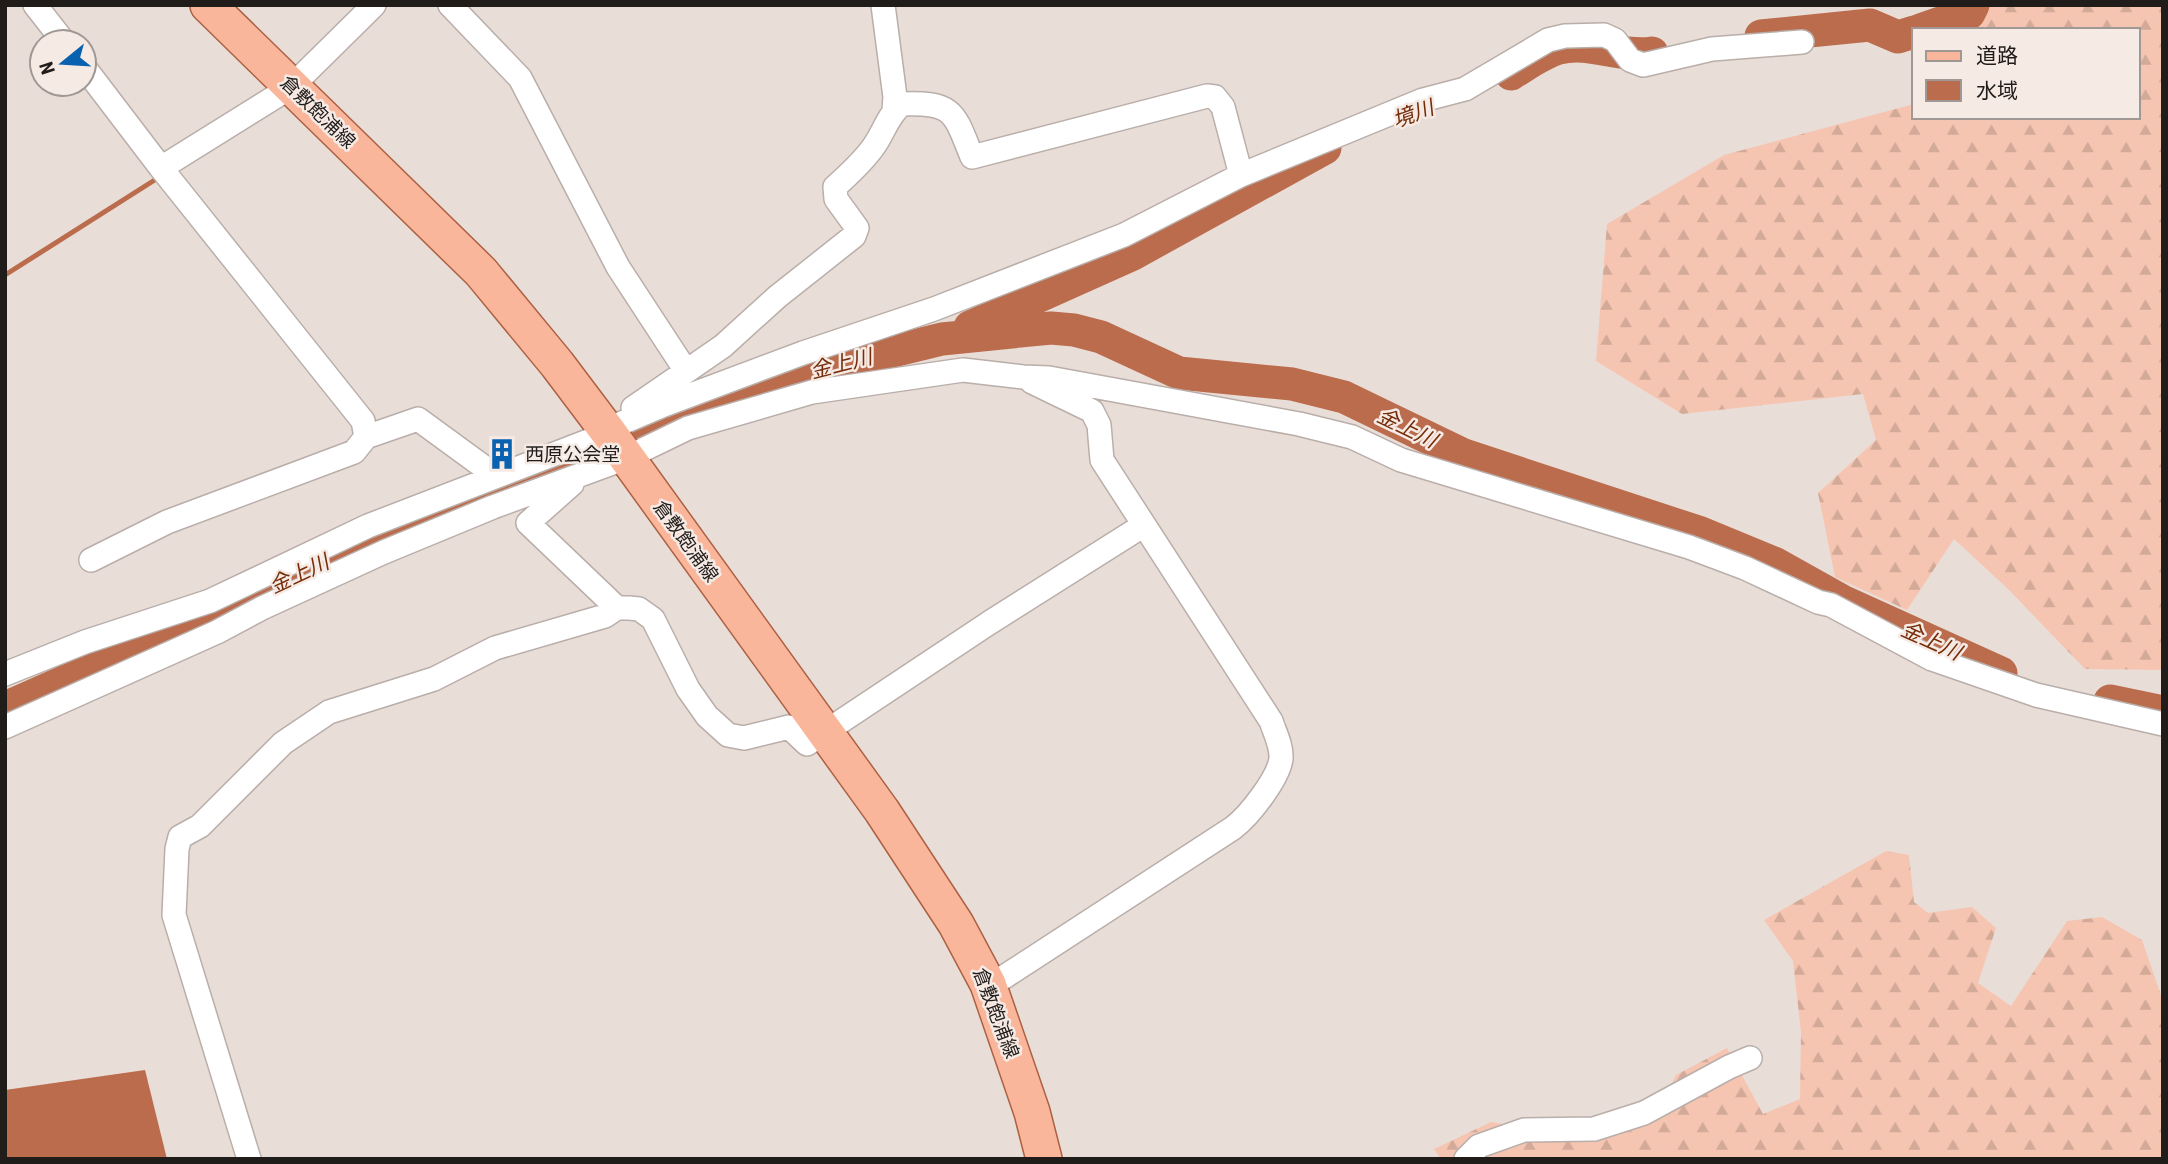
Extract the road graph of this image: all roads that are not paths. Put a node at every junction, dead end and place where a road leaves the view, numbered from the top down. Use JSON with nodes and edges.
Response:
{"nodes":[{"id":1,"x":35,"y":5,"type":"edge"},
{"id":2,"x":208,"y":5,"type":"edge"},
{"id":3,"x":374,"y":5,"type":"edge"},
{"id":4,"x":450,"y":5,"type":"edge"},
{"id":5,"x":883,"y":5,"type":"edge"},
{"id":6,"x":53,"y":28,"type":"edge"},
{"id":7,"x":1802,"y":42,"type":"dead end"},
{"id":8,"x":98,"y":85,"type":"edge"},
{"id":9,"x":291,"y":87,"type":"junction"},
{"id":10,"x":894,"y":110,"type":"junction"},
{"id":11,"x":161,"y":167,"type":"junction"},
{"id":12,"x":1241,"y":175,"type":"junction"},
{"id":13,"x":686,"y":371,"type":"junction"},
{"id":14,"x":1023,"y":377,"type":"junction"},
{"id":15,"x":366,"y":437,"type":"junction"},
{"id":16,"x":617,"y":438,"type":"junction"},
{"id":17,"x":496,"y":476,"type":"junction"},
{"id":18,"x":579,"y":477,"type":"junction"},
{"id":19,"x":1144,"y":525,"type":"junction"},
{"id":20,"x":91,"y":560,"type":"dead end"},
{"id":21,"x":617,"y":608,"type":"junction"},
{"id":22,"x":5,"y":674,"type":"edge"},
{"id":23,"x":2163,"y":724,"type":"edge"},
{"id":24,"x":5,"y":727,"type":"edge"},
{"id":25,"x":823,"y":731,"type":"junction"},
{"id":26,"x":988,"y":984,"type":"junction"},
{"id":27,"x":1750,"y":1058,"type":"dead end"},
{"id":28,"x":249,"y":1159,"type":"edge"},
{"id":29,"x":1044,"y":1159,"type":"edge"},
{"id":30,"x":1466,"y":1159,"type":"edge"}],
"edges":[{"from":1,"to":6,"type":"street"},
{"from":2,"to":9,"type":"main road","name":"倉敷飽浦線"},
{"from":3,"to":9,"type":"street"},
{"from":4,"to":13,"type":"street"},
{"from":5,"to":10,"type":"street"},
{"from":7,"to":12,"type":"street"},
{"from":8,"to":11,"type":"street"},
{"from":9,"to":11,"type":"street"},
{"from":9,"to":16,"type":"main road","name":"倉敷飽浦線"},
{"from":10,"to":12,"type":"street"},
{"from":10,"to":13,"type":"street"},
{"from":11,"to":15,"type":"street"},
{"from":12,"to":16,"type":"street"},
{"from":13,"to":16,"type":"street"},
{"from":14,"to":16,"type":"street"},
{"from":14,"to":19,"type":"street"},
{"from":14,"to":23,"type":"street"},
{"from":15,"to":17,"type":"street"},
{"from":15,"to":20,"type":"street"},
{"from":16,"to":17,"type":"street"},
{"from":16,"to":18,"type":"street"},
{"from":16,"to":25,"type":"main road","name":"倉敷飽浦線"},
{"from":17,"to":22,"type":"street"},
{"from":18,"to":21,"type":"street"},
{"from":18,"to":24,"type":"street"},
{"from":19,"to":25,"type":"street"},
{"from":19,"to":26,"type":"street"},
{"from":21,"to":25,"type":"street"},
{"from":21,"to":28,"type":"street"},
{"from":25,"to":26,"type":"main road","name":"倉敷飽浦線"},
{"from":26,"to":29,"type":"main road","name":"倉敷飽浦線"},
{"from":27,"to":30,"type":"street"}]}
